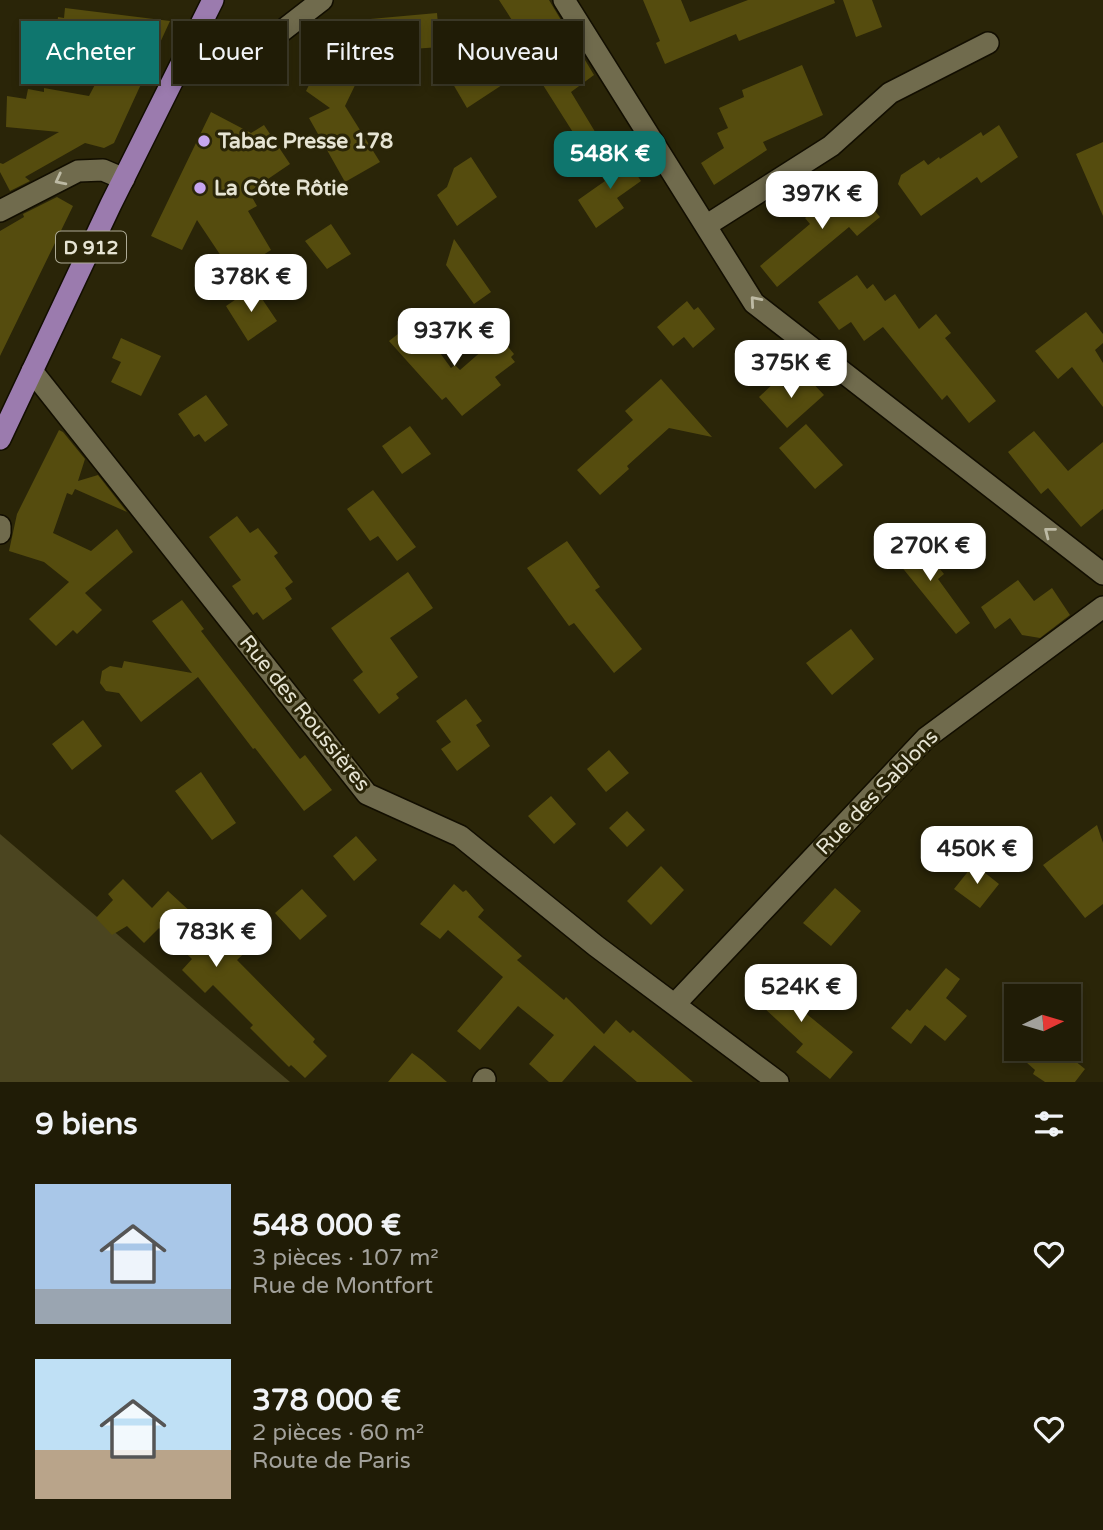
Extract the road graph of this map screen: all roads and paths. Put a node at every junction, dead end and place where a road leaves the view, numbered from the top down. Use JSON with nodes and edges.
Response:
{"nodes":[{"id":1,"x":213,"y":0,"type":"edge"},
{"id":2,"x":322,"y":0,"type":"edge"},
{"id":3,"x":564,"y":0,"type":"edge"},
{"id":4,"x":202,"y":21,"type":"edge"},
{"id":5,"x":287,"y":26,"type":"edge"},
{"id":6,"x":988,"y":43,"type":"dead end"},
{"id":7,"x":173,"y":79,"type":"edge"},
{"id":8,"x":124,"y":179,"type":"junction"},
{"id":9,"x":0,"y":211,"type":"edge"},
{"id":10,"x":707,"y":225,"type":"junction"},
{"id":11,"x":32,"y":372,"type":"junction"},
{"id":12,"x":0,"y":439,"type":"edge"},
{"id":13,"x":0,"y":526,"type":"edge"},
{"id":14,"x":0,"y":533,"type":"edge"},
{"id":15,"x":1103,"y":574,"type":"edge"},
{"id":16,"x":1103,"y":607,"type":"edge"},
{"id":17,"x":675,"y":1004,"type":"junction"},
{"id":18,"x":778,"y":1082,"type":"edge"}],
"edges":[{"from":1,"to":4,"type":"main road","number":"D 912"},
{"from":2,"to":5,"type":"street"},
{"from":3,"to":10,"type":"street"},
{"from":6,"to":10,"type":"street"},
{"from":7,"to":8,"type":"main road","number":"D 912"},
{"from":8,"to":9,"type":"street","one_way":true},
{"from":8,"to":11,"type":"main road","number":"D 912"},
{"from":15,"to":10,"type":"street","one_way":true},
{"from":11,"to":12,"type":"main road","number":"D 912"},
{"from":11,"to":17,"type":"street","name":"Rue des Roussières"},
{"from":13,"to":14,"type":"street"},
{"from":16,"to":17,"type":"street","name":"Rue des Sablons"},
{"from":17,"to":18,"type":"street","name":"Rue des Roussières"}]}
